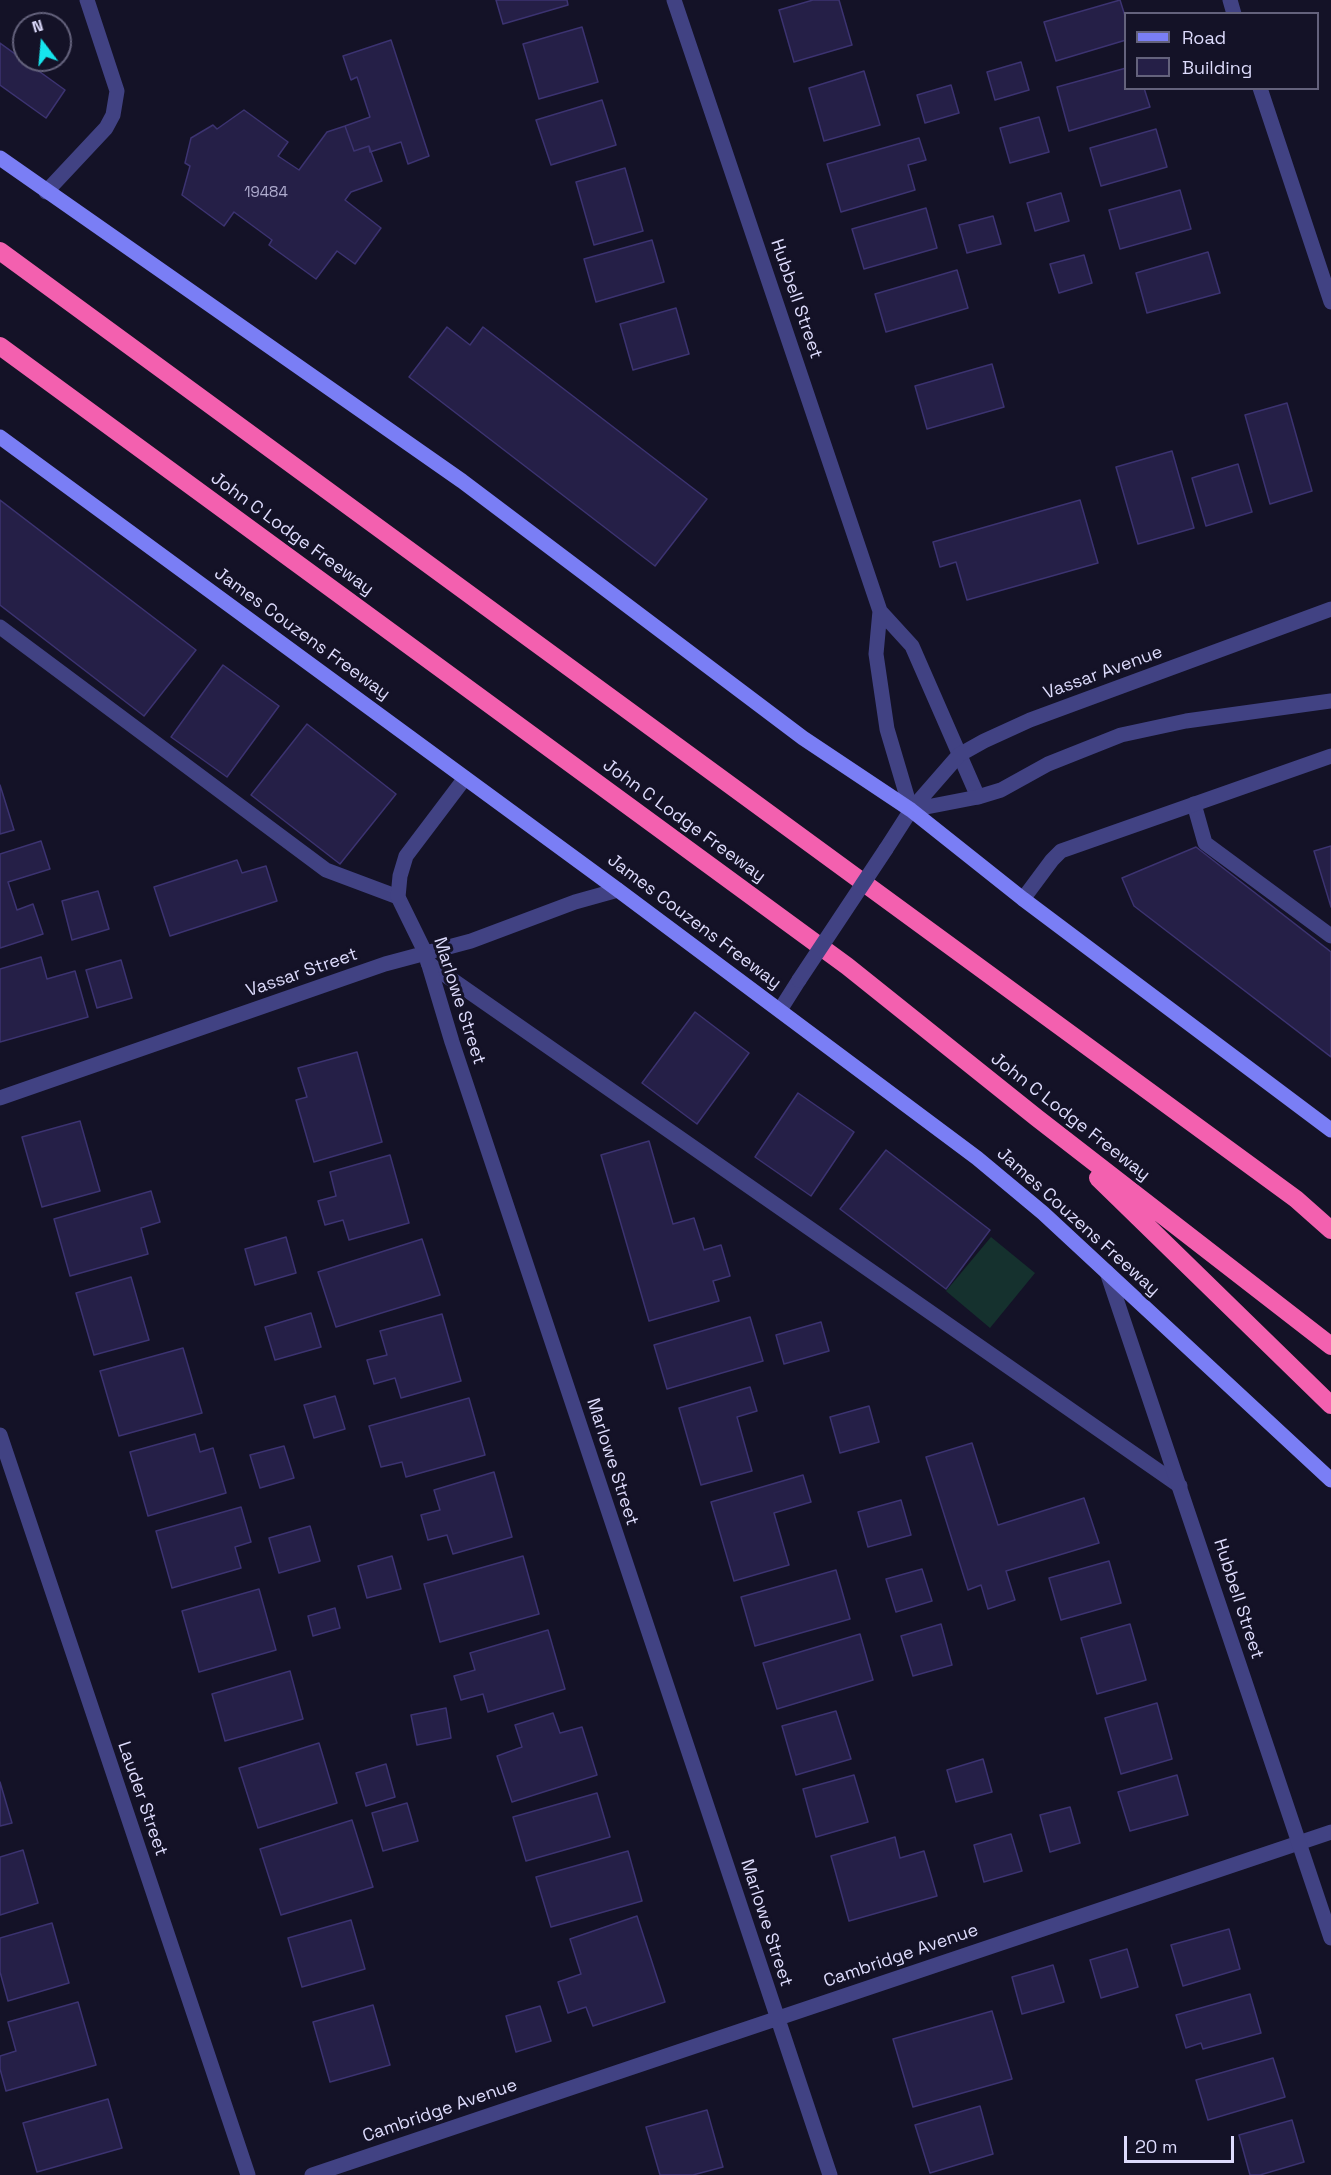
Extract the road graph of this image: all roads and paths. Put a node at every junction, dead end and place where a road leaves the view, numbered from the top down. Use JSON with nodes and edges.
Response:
{"nodes":[{"id":1,"x":87,"y":0,"type":"edge"},
{"id":2,"x":674,"y":0,"type":"edge"},
{"id":3,"x":1261,"y":90,"type":"edge"},
{"id":4,"x":0,"y":158,"type":"edge"},
{"id":5,"x":46,"y":192,"type":"junction"},
{"id":6,"x":0,"y":251,"type":"edge"},
{"id":7,"x":1331,"y":302,"type":"edge"},
{"id":8,"x":0,"y":346,"type":"edge"},
{"id":9,"x":0,"y":437,"type":"edge"},
{"id":10,"x":1331,"y":609,"type":"edge"},
{"id":11,"x":880,"y":611,"type":"junction"},
{"id":12,"x":0,"y":627,"type":"edge"},
{"id":13,"x":1331,"y":701,"type":"edge"},
{"id":14,"x":959,"y":755,"type":"junction"},
{"id":15,"x":1331,"y":756,"type":"edge"},
{"id":16,"x":465,"y":778,"type":"junction"},
{"id":17,"x":978,"y":797,"type":"junction"},
{"id":18,"x":1194,"y":804,"type":"junction"},
{"id":19,"x":911,"y":810,"type":"junction"},
{"id":20,"x":618,"y":890,"type":"junction"},
{"id":21,"x":398,"y":897,"type":"junction"},
{"id":22,"x":1023,"y":899,"type":"junction"},
{"id":23,"x":1331,"y":936,"type":"edge"},
{"id":24,"x":427,"y":957,"type":"junction"},
{"id":25,"x":780,"y":1010,"type":"junction"},
{"id":26,"x":0,"y":1098,"type":"edge"},
{"id":27,"x":1037,"y":1118,"type":"junction"},
{"id":28,"x":1331,"y":1130,"type":"edge"},
{"id":29,"x":1296,"y":1199,"type":"junction"},
{"id":30,"x":1331,"y":1212,"type":"edge"},
{"id":31,"x":1331,"y":1230,"type":"edge"},
{"id":32,"x":1107,"y":1272,"type":"junction"},
{"id":33,"x":1331,"y":1346,"type":"edge"},
{"id":34,"x":1331,"y":1405,"type":"edge"},
{"id":35,"x":0,"y":1435,"type":"edge"},
{"id":36,"x":1331,"y":1480,"type":"edge"},
{"id":37,"x":1180,"y":1486,"type":"junction"},
{"id":38,"x":1331,"y":1832,"type":"edge"},
{"id":39,"x":1299,"y":1843,"type":"junction"},
{"id":40,"x":1331,"y":1938,"type":"edge"},
{"id":41,"x":778,"y":2019,"type":"junction"},
{"id":42,"x":248,"y":2175,"type":"edge"},
{"id":43,"x":312,"y":2175,"type":"edge"},
{"id":44,"x":830,"y":2175,"type":"edge"}],
"edges":[{"from":1,"to":5,"type":"street"},
{"from":2,"to":11,"type":"street","name":"Hubbell Street"},
{"from":3,"to":7,"type":"street"},
{"from":4,"to":5,"type":"main road"},
{"from":5,"to":19,"type":"main road"},
{"from":6,"to":29,"type":"highway"},
{"from":8,"to":27,"type":"highway","name":"John C Lodge Freeway"},
{"from":9,"to":16,"type":"main road","name":"James Couzens Freeway"},
{"from":10,"to":14,"type":"street","name":"Vassar Avenue"},
{"from":11,"to":14,"type":"street","name":"Hubbell Street"},
{"from":11,"to":19,"type":"street","name":"Hubbell Street"},
{"from":12,"to":21,"type":"street"},
{"from":13,"to":17,"type":"street"},
{"from":14,"to":17,"type":"street","name":"Hubbell Street"},
{"from":14,"to":19,"type":"street","name":"Vassar Avenue"},
{"from":15,"to":18,"type":"street"},
{"from":16,"to":20,"type":"main road","name":"James Couzens Freeway"},
{"from":16,"to":21,"type":"street"},
{"from":17,"to":19,"type":"street"},
{"from":18,"to":22,"type":"street"},
{"from":18,"to":23,"type":"street"},
{"from":19,"to":22,"type":"main road"},
{"from":19,"to":25,"type":"street","name":"Vassar Avenue","bridge":true},
{"from":20,"to":24,"type":"street","name":"Vassar Street"},
{"from":20,"to":25,"type":"main road","name":"James Couzens Freeway"},
{"from":21,"to":24,"type":"street","name":"Marlowe Street"},
{"from":22,"to":28,"type":"main road"},
{"from":24,"to":26,"type":"street","name":"Vassar Street"},
{"from":24,"to":37,"type":"street"},
{"from":24,"to":41,"type":"street","name":"Marlowe Street"},
{"from":25,"to":32,"type":"main road","name":"James Couzens Freeway"},
{"from":27,"to":33,"type":"highway","name":"John C Lodge Freeway"},
{"from":27,"to":34,"type":"highway"},
{"from":29,"to":30,"type":"highway"},
{"from":29,"to":31,"type":"highway"},
{"from":32,"to":36,"type":"main road","name":"James Couzens Freeway"},
{"from":32,"to":37,"type":"street","name":"Hubbell Street"},
{"from":35,"to":42,"type":"street","name":"Lauder Street"},
{"from":37,"to":39,"type":"street","name":"Hubbell Street"},
{"from":38,"to":39,"type":"street","name":"Cambridge Avenue"},
{"from":39,"to":40,"type":"street","name":"Hubbell Street"},
{"from":39,"to":41,"type":"street","name":"Cambridge Avenue"},
{"from":41,"to":43,"type":"street","name":"Cambridge Avenue"},
{"from":41,"to":44,"type":"street","name":"Marlowe Street"}]}
